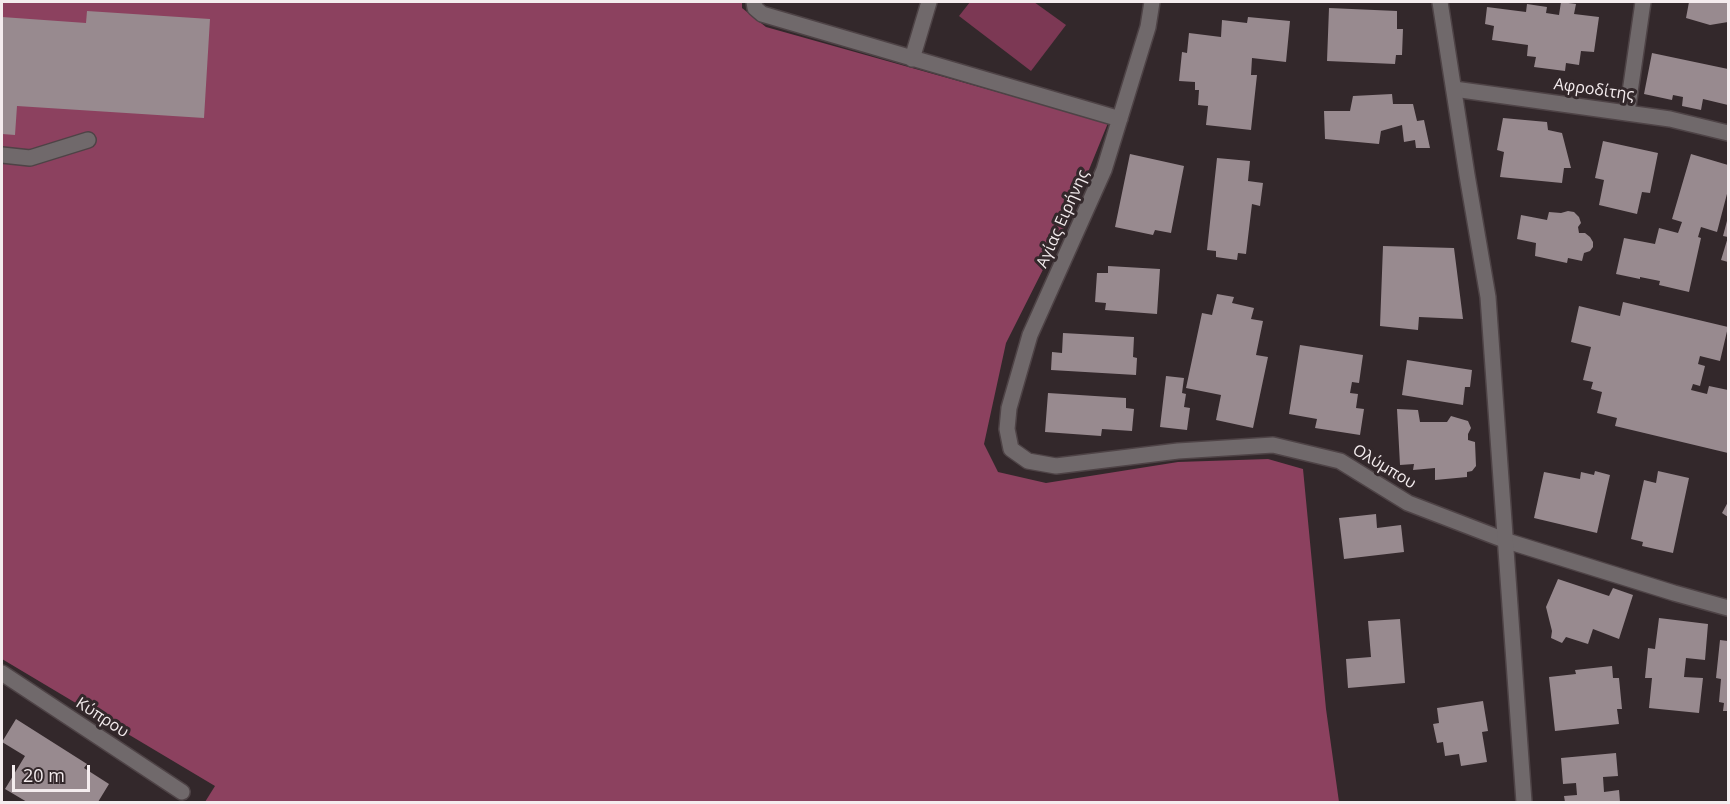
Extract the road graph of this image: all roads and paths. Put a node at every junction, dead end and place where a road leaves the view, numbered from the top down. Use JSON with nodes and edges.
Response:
{"nodes":[{"id":1,"x":754,"y":2,"type":"edge"},
{"id":2,"x":929,"y":2,"type":"edge"},
{"id":3,"x":1152,"y":2,"type":"edge"},
{"id":4,"x":1440,"y":2,"type":"edge"},
{"id":5,"x":1643,"y":2,"type":"edge"},
{"id":6,"x":912,"y":59,"type":"junction"},
{"id":7,"x":1454,"y":89,"type":"junction"},
{"id":8,"x":1627,"y":113,"type":"junction"},
{"id":9,"x":1120,"y":119,"type":"junction"},
{"id":10,"x":1728,"y":133,"type":"edge"},
{"id":11,"x":88,"y":140,"type":"dead end"},
{"id":12,"x":2,"y":155,"type":"edge"},
{"id":13,"x":1011,"y":449,"type":"joint"},
{"id":14,"x":1507,"y":541,"type":"junction"},
{"id":15,"x":1728,"y":608,"type":"edge"},
{"id":16,"x":2,"y":673,"type":"edge"},
{"id":17,"x":182,"y":792,"type":"dead end"},
{"id":18,"x":1524,"y":802,"type":"edge"}],
"edges":[{"from":1,"to":6,"type":"street"},
{"from":2,"to":6,"type":"street"},
{"from":3,"to":9,"type":"street","name":"Αγίας Ειρήνης"},
{"from":4,"to":7,"type":"street"},
{"from":5,"to":8,"type":"street"},
{"from":6,"to":9,"type":"street"},
{"from":7,"to":8,"type":"street","name":"Αφροδίτης"},
{"from":7,"to":14,"type":"street"},
{"from":8,"to":10,"type":"street","name":"Αφροδίτης"},
{"from":9,"to":13,"type":"street","name":"Αγίας Ειρήνης"},
{"from":11,"to":12,"type":"street"},
{"from":13,"to":14,"type":"street","name":"Ολύμπου"},
{"from":14,"to":15,"type":"street","name":"Ολύμπου"},
{"from":14,"to":18,"type":"street"},
{"from":16,"to":17,"type":"street","name":"Κύπρου"}]}
